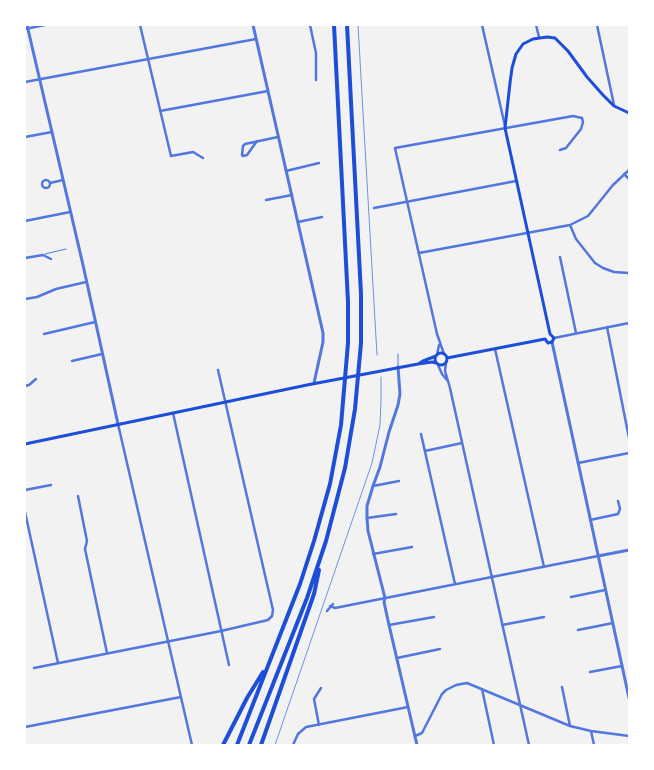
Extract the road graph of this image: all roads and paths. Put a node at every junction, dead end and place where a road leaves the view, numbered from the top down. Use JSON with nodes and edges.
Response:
{"nodes":[{"id":1,"x":45,"y":25,"type":"edge"},
{"id":2,"x":140,"y":25,"type":"edge"},
{"id":3,"x":253,"y":25,"type":"edge"},
{"id":4,"x":310,"y":25,"type":"edge"},
{"id":5,"x":334,"y":25,"type":"edge"},
{"id":6,"x":347,"y":25,"type":"edge"},
{"id":7,"x":482,"y":25,"type":"edge"},
{"id":8,"x":536,"y":25,"type":"edge"},
{"id":9,"x":597,"y":25,"type":"edge"},
{"id":10,"x":27,"y":27,"type":"edge"},
{"id":11,"x":539,"y":37,"type":"junction"},
{"id":12,"x":256,"y":39,"type":"junction"},
{"id":13,"x":148,"y":58,"type":"junction"},
{"id":14,"x":39,"y":79,"type":"junction"},
{"id":15,"x":316,"y":80,"type":"dead end"},
{"id":16,"x":25,"y":82,"type":"edge"},
{"id":17,"x":268,"y":91,"type":"junction"},
{"id":18,"x":614,"y":106,"type":"junction"},
{"id":19,"x":160,"y":111,"type":"junction"},
{"id":20,"x":629,"y":113,"type":"edge"},
{"id":21,"x":505,"y":128,"type":"junction"},
{"id":22,"x":52,"y":132,"type":"junction"},
{"id":23,"x":25,"y":137,"type":"edge"},
{"id":24,"x":278,"y":137,"type":"junction"},
{"id":25,"x":257,"y":141,"type":"junction"},
{"id":26,"x":560,"y":150,"type":"dead end"},
{"id":27,"x":203,"y":158,"type":"dead end"},
{"id":28,"x":319,"y":164,"type":"dead end"},
{"id":29,"x":629,"y":170,"type":"edge"},
{"id":30,"x":286,"y":171,"type":"junction"},
{"id":31,"x":624,"y":174,"type":"junction"},
{"id":32,"x":64,"y":180,"type":"junction"},
{"id":33,"x":629,"y":180,"type":"edge"},
{"id":34,"x":516,"y":181,"type":"junction"},
{"id":35,"x":50,"y":183,"type":"dead end"},
{"id":36,"x":292,"y":195,"type":"junction"},
{"id":37,"x":266,"y":200,"type":"dead end"},
{"id":38,"x":407,"y":201,"type":"junction"},
{"id":39,"x":374,"y":208,"type":"dead end"},
{"id":40,"x":70,"y":212,"type":"junction"},
{"id":41,"x":322,"y":217,"type":"dead end"},
{"id":42,"x":25,"y":221,"type":"edge"},
{"id":43,"x":298,"y":222,"type":"junction"},
{"id":44,"x":570,"y":225,"type":"junction"},
{"id":45,"x":528,"y":233,"type":"junction"},
{"id":46,"x":66,"y":250,"type":"dead end"},
{"id":47,"x":419,"y":253,"type":"junction"},
{"id":48,"x":43,"y":255,"type":"junction"},
{"id":49,"x":560,"y":257,"type":"dead end"},
{"id":50,"x":25,"y":258,"type":"edge"},
{"id":51,"x":51,"y":259,"type":"dead end"},
{"id":52,"x":629,"y":273,"type":"edge"},
{"id":53,"x":86,"y":282,"type":"junction"},
{"id":54,"x":25,"y":299,"type":"edge"},
{"id":55,"x":95,"y":322,"type":"junction"},
{"id":56,"x":629,"y":323,"type":"edge"},
{"id":57,"x":607,"y":327,"type":"junction"},
{"id":58,"x":576,"y":333,"type":"junction"},
{"id":59,"x":44,"y":334,"type":"dead end"},
{"id":60,"x":550,"y":334,"type":"junction"},
{"id":61,"x":554,"y":338,"type":"junction"},
{"id":62,"x":545,"y":339,"type":"junction"},
{"id":63,"x":439,"y":342,"type":"junction"},
{"id":64,"x":552,"y":342,"type":"junction"},
{"id":65,"x":495,"y":348,"type":"junction"},
{"id":66,"x":102,"y":354,"type":"junction"},
{"id":67,"x":398,"y":354,"type":"dead end"},
{"id":68,"x":444,"y":354,"type":"junction"},
{"id":69,"x":436,"y":355,"type":"junction"},
{"id":70,"x":447,"y":358,"type":"junction"},
{"id":71,"x":72,"y":361,"type":"dead end"},
{"id":72,"x":446,"y":363,"type":"junction"},
{"id":73,"x":418,"y":364,"type":"junction"},
{"id":74,"x":437,"y":364,"type":"junction"},
{"id":75,"x":398,"y":367,"type":"junction"},
{"id":76,"x":218,"y":370,"type":"dead end"},
{"id":77,"x":36,"y":379,"type":"dead end"},
{"id":78,"x":447,"y":381,"type":"junction"},
{"id":79,"x":314,"y":383,"type":"junction"},
{"id":80,"x":25,"y":386,"type":"edge"},
{"id":81,"x":225,"y":402,"type":"junction"},
{"id":82,"x":173,"y":413,"type":"junction"},
{"id":83,"x":118,"y":424,"type":"junction"},
{"id":84,"x":422,"y":434,"type":"dead end"},
{"id":85,"x":629,"y":438,"type":"edge"},
{"id":86,"x":25,"y":444,"type":"edge"},
{"id":87,"x":462,"y":444,"type":"junction"},
{"id":88,"x":425,"y":451,"type":"junction"},
{"id":89,"x":629,"y":453,"type":"edge"},
{"id":90,"x":578,"y":463,"type":"junction"},
{"id":91,"x":399,"y":481,"type":"dead end"},
{"id":92,"x":51,"y":485,"type":"dead end"},
{"id":93,"x":373,"y":486,"type":"junction"},
{"id":94,"x":25,"y":490,"type":"edge"},
{"id":95,"x":78,"y":496,"type":"dead end"},
{"id":96,"x":618,"y":501,"type":"dead end"},
{"id":97,"x":25,"y":512,"type":"edge"},
{"id":98,"x":396,"y":514,"type":"dead end"},
{"id":99,"x":367,"y":518,"type":"junction"},
{"id":100,"x":590,"y":520,"type":"junction"},
{"id":101,"x":25,"y":536,"type":"edge"},
{"id":102,"x":30,"y":536,"type":"junction"},
{"id":103,"x":412,"y":547,"type":"dead end"},
{"id":104,"x":629,"y":550,"type":"edge"},
{"id":105,"x":373,"y":554,"type":"junction"},
{"id":106,"x":322,"y":556,"type":"junction"},
{"id":107,"x":598,"y":556,"type":"junction"},
{"id":108,"x":544,"y":567,"type":"junction"},
{"id":109,"x":491,"y":577,"type":"junction"},
{"id":110,"x":455,"y":584,"type":"junction"},
{"id":111,"x":605,"y":590,"type":"junction"},
{"id":112,"x":571,"y":597,"type":"dead end"},
{"id":113,"x":385,"y":598,"type":"junction"},
{"id":114,"x":333,"y":604,"type":"dead end"},
{"id":115,"x":330,"y":606,"type":"junction"},
{"id":116,"x":327,"y":611,"type":"dead end"},
{"id":117,"x":544,"y":617,"type":"dead end"},
{"id":118,"x":434,"y":618,"type":"dead end"},
{"id":119,"x":612,"y":623,"type":"junction"},
{"id":120,"x":389,"y":625,"type":"junction"},
{"id":121,"x":502,"y":625,"type":"junction"},
{"id":122,"x":578,"y":630,"type":"dead end"},
{"id":123,"x":221,"y":631,"type":"junction"},
{"id":124,"x":168,"y":641,"type":"junction"},
{"id":125,"x":440,"y":649,"type":"dead end"},
{"id":126,"x":107,"y":653,"type":"junction"},
{"id":127,"x":397,"y":658,"type":"junction"},
{"id":128,"x":58,"y":663,"type":"junction"},
{"id":129,"x":268,"y":664,"type":"junction"},
{"id":130,"x":229,"y":665,"type":"dead end"},
{"id":131,"x":622,"y":666,"type":"junction"},
{"id":132,"x":34,"y":668,"type":"dead end"},
{"id":133,"x":590,"y":672,"type":"dead end"},
{"id":134,"x":562,"y":687,"type":"dead end"},
{"id":135,"x":321,"y":688,"type":"dead end"},
{"id":136,"x":482,"y":690,"type":"junction"},
{"id":137,"x":181,"y":697,"type":"junction"},
{"id":138,"x":629,"y":698,"type":"edge"},
{"id":139,"x":520,"y":706,"type":"junction"},
{"id":140,"x":408,"y":707,"type":"junction"},
{"id":141,"x":319,"y":725,"type":"junction"},
{"id":142,"x":570,"y":726,"type":"junction"},
{"id":143,"x":25,"y":727,"type":"edge"},
{"id":144,"x":591,"y":731,"type":"junction"},
{"id":145,"x":415,"y":736,"type":"junction"},
{"id":146,"x":629,"y":736,"type":"edge"},
{"id":147,"x":192,"y":745,"type":"edge"},
{"id":148,"x":223,"y":745,"type":"edge"},
{"id":149,"x":237,"y":745,"type":"edge"},
{"id":150,"x":249,"y":745,"type":"edge"},
{"id":151,"x":261,"y":745,"type":"edge"},
{"id":152,"x":293,"y":745,"type":"edge"},
{"id":153,"x":417,"y":745,"type":"edge"},
{"id":154,"x":494,"y":745,"type":"edge"},
{"id":155,"x":529,"y":745,"type":"edge"},
{"id":156,"x":594,"y":745,"type":"edge"}],
"edges":[{"from":1,"to":10,"type":"street"},
{"from":2,"to":13,"type":"street"},
{"from":3,"to":12,"type":"street"},
{"from":4,"to":15,"type":"street"},
{"from":5,"to":129,"type":"highway"},
{"from":6,"to":106,"type":"highway"},
{"from":7,"to":21,"type":"street"},
{"from":8,"to":11,"type":"street"},
{"from":9,"to":18,"type":"street"},
{"from":10,"to":14,"type":"street"},
{"from":11,"to":18,"type":"main road"},
{"from":11,"to":21,"type":"main road"},
{"from":12,"to":13,"type":"street"},
{"from":12,"to":17,"type":"street"},
{"from":13,"to":14,"type":"street"},
{"from":13,"to":19,"type":"street"},
{"from":14,"to":16,"type":"street"},
{"from":14,"to":22,"type":"street"},
{"from":17,"to":19,"type":"street"},
{"from":17,"to":24,"type":"street"},
{"from":18,"to":20,"type":"main road"},
{"from":19,"to":27,"type":"street"},
{"from":21,"to":26,"type":"street"},
{"from":21,"to":34,"type":"main road"},
{"from":21,"to":38,"type":"street"},
{"from":22,"to":23,"type":"street"},
{"from":22,"to":32,"type":"street"},
{"from":24,"to":25,"type":"street"},
{"from":24,"to":30,"type":"street"},
{"from":25,"to":25,"type":"street"},
{"from":28,"to":30,"type":"street"},
{"from":29,"to":31,"type":"street"},
{"from":30,"to":36,"type":"street"},
{"from":31,"to":33,"type":"street"},
{"from":31,"to":44,"type":"street"},
{"from":32,"to":35,"type":"street"},
{"from":32,"to":40,"type":"street"},
{"from":34,"to":38,"type":"street"},
{"from":34,"to":45,"type":"main road"},
{"from":36,"to":37,"type":"street"},
{"from":36,"to":43,"type":"street"},
{"from":38,"to":39,"type":"street"},
{"from":38,"to":47,"type":"street"},
{"from":40,"to":42,"type":"street"},
{"from":40,"to":53,"type":"street"},
{"from":41,"to":43,"type":"street"},
{"from":43,"to":79,"type":"street"},
{"from":44,"to":45,"type":"street"},
{"from":44,"to":52,"type":"street"},
{"from":45,"to":47,"type":"street"},
{"from":45,"to":60,"type":"main road"},
{"from":46,"to":48,"type":"lane"},
{"from":47,"to":63,"type":"street"},
{"from":48,"to":50,"type":"street"},
{"from":48,"to":51,"type":"street"},
{"from":49,"to":58,"type":"street"},
{"from":53,"to":54,"type":"street"},
{"from":53,"to":55,"type":"street"},
{"from":55,"to":59,"type":"street"},
{"from":55,"to":66,"type":"street"},
{"from":56,"to":57,"type":"street"},
{"from":57,"to":58,"type":"street"},
{"from":57,"to":85,"type":"street"},
{"from":58,"to":61,"type":"street"},
{"from":60,"to":61,"type":"main road"},
{"from":60,"to":62,"type":"main road"},
{"from":61,"to":64,"type":"main road"},
{"from":62,"to":64,"type":"main road"},
{"from":62,"to":65,"type":"main road"},
{"from":63,"to":68,"type":"street"},
{"from":63,"to":69,"type":"street"},
{"from":64,"to":90,"type":"street"},
{"from":65,"to":70,"type":"main road"},
{"from":65,"to":108,"type":"street"},
{"from":66,"to":71,"type":"street"},
{"from":66,"to":83,"type":"street"},
{"from":67,"to":75,"type":"lane"},
{"from":68,"to":69,"type":"main road"},
{"from":68,"to":70,"type":"main road"},
{"from":69,"to":73,"type":"main road"},
{"from":69,"to":74,"type":"main road"},
{"from":70,"to":72,"type":"main road"},
{"from":72,"to":74,"type":"main road"},
{"from":72,"to":78,"type":"street"},
{"from":73,"to":74,"type":"main road"},
{"from":73,"to":75,"type":"main road"},
{"from":74,"to":78,"type":"street"},
{"from":75,"to":79,"type":"main road"},
{"from":75,"to":93,"type":"street"},
{"from":76,"to":81,"type":"street"},
{"from":77,"to":80,"type":"street"},
{"from":78,"to":87,"type":"street"},
{"from":79,"to":81,"type":"main road"},
{"from":81,"to":82,"type":"main road"},
{"from":81,"to":123,"type":"street"},
{"from":82,"to":83,"type":"main road"},
{"from":82,"to":123,"type":"street"},
{"from":83,"to":86,"type":"main road"},
{"from":83,"to":124,"type":"street"},
{"from":84,"to":88,"type":"street"},
{"from":87,"to":88,"type":"street"},
{"from":87,"to":109,"type":"street"},
{"from":88,"to":110,"type":"street"},
{"from":89,"to":90,"type":"street"},
{"from":90,"to":100,"type":"street"},
{"from":91,"to":93,"type":"street"},
{"from":92,"to":94,"type":"street"},
{"from":93,"to":99,"type":"street"},
{"from":95,"to":126,"type":"street"},
{"from":96,"to":100,"type":"street"},
{"from":97,"to":102,"type":"street"},
{"from":98,"to":99,"type":"street"},
{"from":99,"to":105,"type":"street"},
{"from":100,"to":107,"type":"street"},
{"from":101,"to":102,"type":"street"},
{"from":102,"to":128,"type":"street"},
{"from":103,"to":105,"type":"street"},
{"from":104,"to":107,"type":"street"},
{"from":105,"to":113,"type":"street"},
{"from":106,"to":150,"type":"highway"},
{"from":106,"to":151,"type":"highway"},
{"from":107,"to":108,"type":"street"},
{"from":107,"to":111,"type":"street"},
{"from":108,"to":109,"type":"street"},
{"from":109,"to":110,"type":"street"},
{"from":109,"to":121,"type":"street"},
{"from":110,"to":113,"type":"street"},
{"from":111,"to":112,"type":"street"},
{"from":111,"to":119,"type":"street"},
{"from":113,"to":115,"type":"street"},
{"from":113,"to":120,"type":"street"},
{"from":114,"to":115,"type":"street"},
{"from":115,"to":116,"type":"street"},
{"from":117,"to":121,"type":"street"},
{"from":118,"to":120,"type":"street"},
{"from":119,"to":122,"type":"street"},
{"from":119,"to":131,"type":"street"},
{"from":120,"to":127,"type":"street"},
{"from":121,"to":139,"type":"street"},
{"from":123,"to":124,"type":"street"},
{"from":123,"to":130,"type":"street"},
{"from":124,"to":126,"type":"street"},
{"from":124,"to":137,"type":"street"},
{"from":125,"to":127,"type":"street"},
{"from":126,"to":128,"type":"street"},
{"from":127,"to":140,"type":"street"},
{"from":128,"to":132,"type":"street"},
{"from":129,"to":148,"type":"highway"},
{"from":129,"to":149,"type":"highway"},
{"from":131,"to":133,"type":"street"},
{"from":131,"to":138,"type":"street"},
{"from":134,"to":142,"type":"street"},
{"from":135,"to":141,"type":"street"},
{"from":136,"to":139,"type":"street"},
{"from":136,"to":145,"type":"street"},
{"from":136,"to":154,"type":"street"},
{"from":137,"to":143,"type":"street"},
{"from":137,"to":147,"type":"street"},
{"from":139,"to":142,"type":"street"},
{"from":139,"to":155,"type":"street"},
{"from":140,"to":141,"type":"street"},
{"from":140,"to":145,"type":"street"},
{"from":141,"to":152,"type":"street"},
{"from":142,"to":144,"type":"street"},
{"from":144,"to":146,"type":"street"},
{"from":144,"to":156,"type":"street"},
{"from":145,"to":153,"type":"street"}]}
